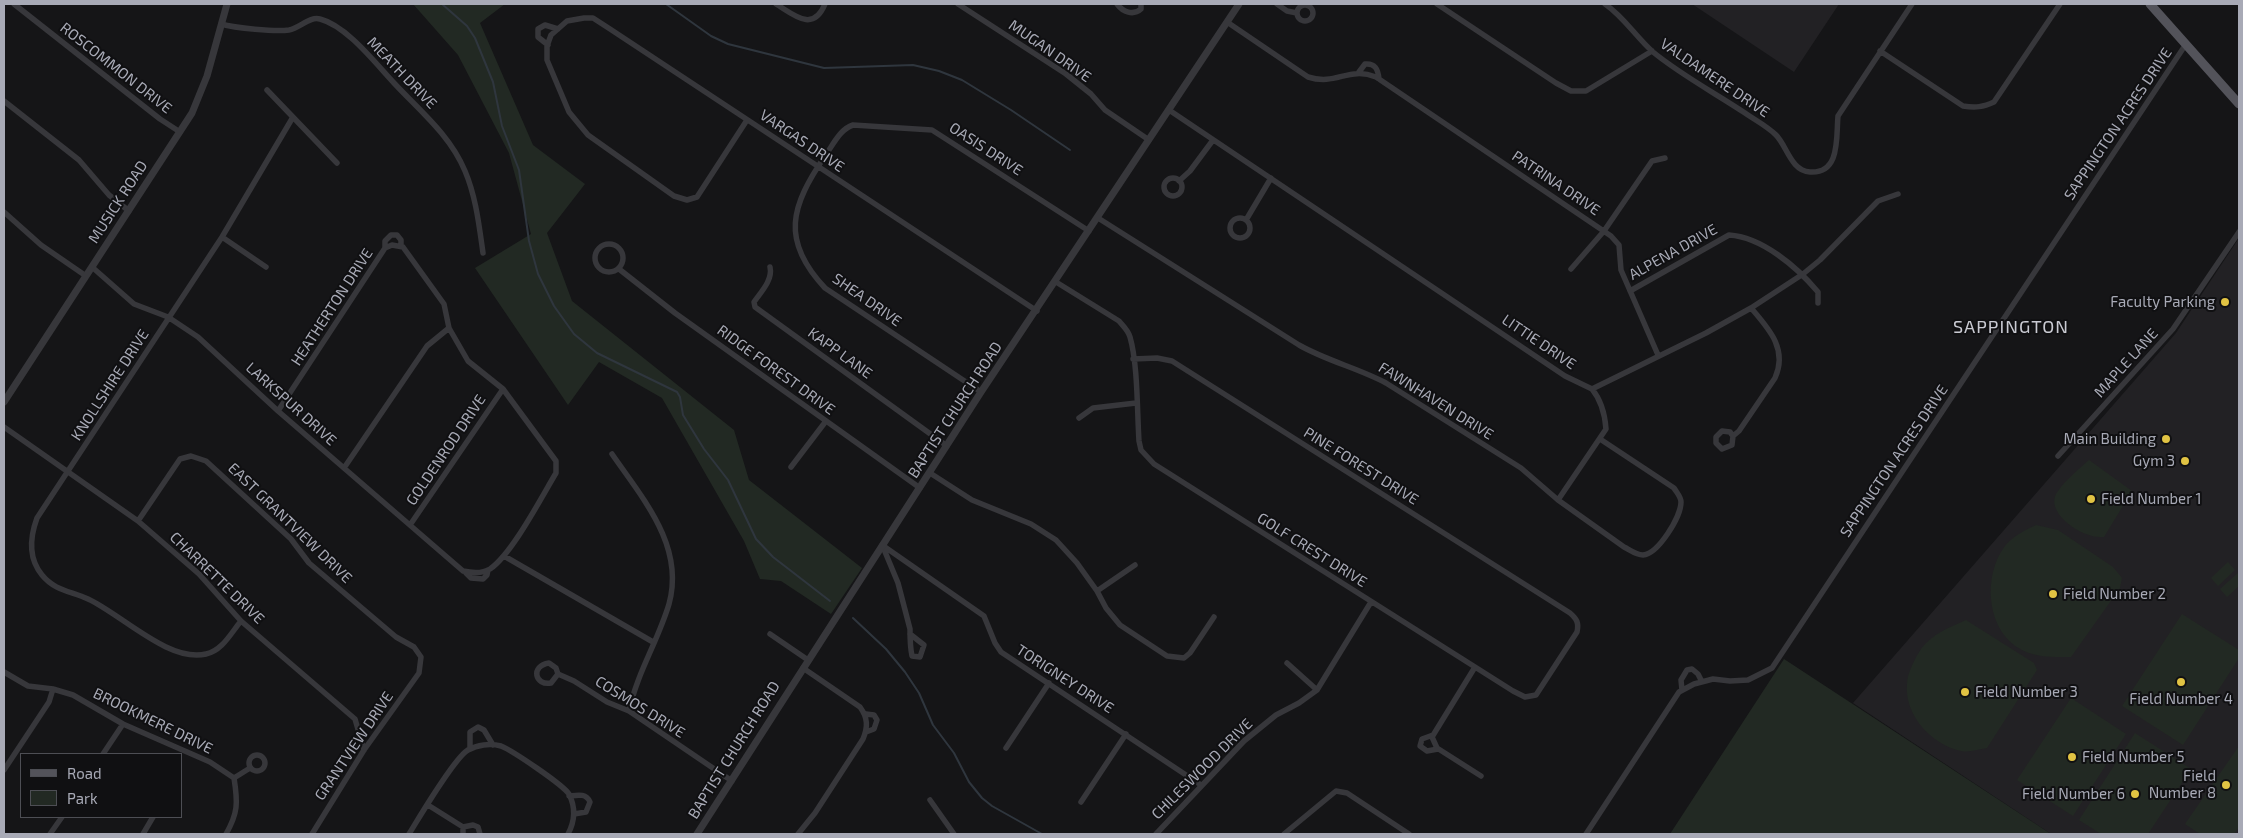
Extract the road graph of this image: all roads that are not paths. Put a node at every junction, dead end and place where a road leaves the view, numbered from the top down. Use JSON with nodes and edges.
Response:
{"nodes":[{"id":1,"x":14,"y":4,"type":"edge"},
{"id":2,"x":227,"y":4,"type":"edge"},
{"id":3,"x":776,"y":4,"type":"edge"},
{"id":4,"x":825,"y":4,"type":"edge"},
{"id":5,"x":958,"y":4,"type":"edge"},
{"id":6,"x":1118,"y":4,"type":"edge"},
{"id":7,"x":1142,"y":4,"type":"edge"},
{"id":8,"x":1239,"y":4,"type":"edge"},
{"id":9,"x":1277,"y":4,"type":"edge"},
{"id":10,"x":1437,"y":4,"type":"edge"},
{"id":11,"x":1605,"y":4,"type":"edge"},
{"id":12,"x":1912,"y":4,"type":"edge"},
{"id":13,"x":2060,"y":4,"type":"edge"},
{"id":14,"x":2150,"y":4,"type":"edge"},
{"id":15,"x":1297,"y":13,"type":"dead end"},
{"id":16,"x":1227,"y":22,"type":"junction"},
{"id":17,"x":221,"y":24,"type":"junction"},
{"id":18,"x":558,"y":29,"type":"junction"},
{"id":19,"x":2186,"y":44,"type":"junction"},
{"id":20,"x":548,"y":45,"type":"junction"},
{"id":21,"x":1652,"y":51,"type":"junction"},
{"id":22,"x":1880,"y":51,"type":"junction"},
{"id":23,"x":1359,"y":72,"type":"junction"},
{"id":24,"x":1379,"y":79,"type":"junction"},
{"id":25,"x":267,"y":90,"type":"dead end"},
{"id":26,"x":4,"y":101,"type":"edge"},
{"id":27,"x":2239,"y":104,"type":"edge"},
{"id":28,"x":1169,"y":110,"type":"junction"},
{"id":29,"x":293,"y":117,"type":"junction"},
{"id":30,"x":747,"y":120,"type":"junction"},
{"id":31,"x":180,"y":132,"type":"junction"},
{"id":32,"x":1149,"y":140,"type":"junction"},
{"id":33,"x":1214,"y":140,"type":"junction"},
{"id":34,"x":1665,"y":158,"type":"dead end"},
{"id":35,"x":337,"y":163,"type":"dead end"},
{"id":36,"x":818,"y":167,"type":"junction"},
{"id":37,"x":1271,"y":178,"type":"junction"},
{"id":38,"x":1179,"y":181,"type":"dead end"},
{"id":39,"x":1898,"y":194,"type":"dead end"},
{"id":40,"x":129,"y":211,"type":"junction"},
{"id":41,"x":4,"y":212,"type":"edge"},
{"id":42,"x":1098,"y":218,"type":"junction"},
{"id":43,"x":1246,"y":220,"type":"dead end"},
{"id":44,"x":1089,"y":231,"type":"junction"},
{"id":45,"x":1604,"y":232,"type":"junction"},
{"id":46,"x":2239,"y":232,"type":"edge"},
{"id":47,"x":222,"y":237,"type":"junction"},
{"id":48,"x":401,"y":246,"type":"junction"},
{"id":49,"x":385,"y":248,"type":"junction"},
{"id":50,"x":482,"y":252,"type":"dead end"},
{"id":51,"x":92,"y":267,"type":"junction"},
{"id":52,"x":770,"y":267,"type":"dead end"},
{"id":53,"x":266,"y":268,"type":"dead end"},
{"id":54,"x":619,"y":269,"type":"junction"},
{"id":55,"x":1571,"y":269,"type":"dead end"},
{"id":56,"x":1803,"y":274,"type":"junction"},
{"id":57,"x":86,"y":276,"type":"junction"},
{"id":58,"x":1056,"y":282,"type":"junction"},
{"id":59,"x":1630,"y":290,"type":"junction"},
{"id":60,"x":1818,"y":303,"type":"dead end"},
{"id":61,"x":1751,"y":308,"type":"junction"},
{"id":62,"x":1037,"y":311,"type":"junction"},
{"id":63,"x":168,"y":317,"type":"junction"},
{"id":64,"x":449,"y":328,"type":"junction"},
{"id":65,"x":1658,"y":355,"type":"junction"},
{"id":66,"x":1133,"y":359,"type":"junction"},
{"id":67,"x":503,"y":389,"type":"junction"},
{"id":68,"x":1592,"y":389,"type":"junction"},
{"id":69,"x":981,"y":392,"type":"junction"},
{"id":70,"x":4,"y":402,"type":"edge"},
{"id":71,"x":1136,"y":403,"type":"junction"},
{"id":72,"x":278,"y":411,"type":"junction"},
{"id":73,"x":1079,"y":418,"type":"dead end"},
{"id":74,"x":826,"y":421,"type":"junction"},
{"id":75,"x":4,"y":427,"type":"edge"},
{"id":76,"x":1733,"y":436,"type":"dead end"},
{"id":77,"x":1600,"y":439,"type":"junction"},
{"id":78,"x":947,"y":446,"type":"junction"},
{"id":79,"x":612,"y":454,"type":"dead end"},
{"id":80,"x":2058,"y":456,"type":"dead end"},
{"id":81,"x":791,"y":467,"type":"dead end"},
{"id":82,"x":344,"y":468,"type":"junction"},
{"id":83,"x":69,"y":470,"type":"junction"},
{"id":84,"x":930,"y":473,"type":"junction"},
{"id":85,"x":920,"y":488,"type":"junction"},
{"id":86,"x":1558,"y":500,"type":"junction"},
{"id":87,"x":138,"y":521,"type":"junction"},
{"id":88,"x":410,"y":525,"type":"junction"},
{"id":89,"x":882,"y":545,"type":"junction"},
{"id":90,"x":504,"y":556,"type":"junction"},
{"id":91,"x":1135,"y":565,"type":"dead end"},
{"id":92,"x":1097,"y":590,"type":"junction"},
{"id":93,"x":1371,"y":602,"type":"junction"},
{"id":94,"x":1214,"y":617,"type":"dead end"},
{"id":95,"x":241,"y":621,"type":"junction"},
{"id":96,"x":770,"y":634,"type":"dead end"},
{"id":97,"x":910,"y":634,"type":"dead end"},
{"id":98,"x":653,"y":642,"type":"junction"},
{"id":99,"x":808,"y":660,"type":"junction"},
{"id":100,"x":1287,"y":663,"type":"dead end"},
{"id":101,"x":1475,"y":667,"type":"junction"},
{"id":102,"x":803,"y":668,"type":"junction"},
{"id":103,"x":4,"y":672,"type":"edge"},
{"id":104,"x":419,"y":672,"type":"joint"},
{"id":105,"x":558,"y":674,"type":"dead end"},
{"id":106,"x":1702,"y":682,"type":"junction"},
{"id":107,"x":1049,"y":683,"type":"junction"},
{"id":108,"x":53,"y":689,"type":"junction"},
{"id":109,"x":1316,"y":690,"type":"junction"},
{"id":110,"x":1682,"y":690,"type":"junction"},
{"id":111,"x":1513,"y":691,"type":"joint"},
{"id":112,"x":629,"y":711,"type":"junction"},
{"id":113,"x":866,"y":714,"type":"junction"},
{"id":114,"x":123,"y":724,"type":"junction"},
{"id":115,"x":866,"y":732,"type":"junction"},
{"id":116,"x":1126,"y":734,"type":"junction"},
{"id":117,"x":1432,"y":735,"type":"junction"},
{"id":118,"x":493,"y":745,"type":"junction"},
{"id":119,"x":184,"y":748,"type":"junction"},
{"id":120,"x":1006,"y":748,"type":"dead end"},
{"id":121,"x":470,"y":749,"type":"junction"},
{"id":122,"x":1438,"y":749,"type":"junction"},
{"id":123,"x":364,"y":750,"type":"junction"},
{"id":124,"x":104,"y":753,"type":"edge"},
{"id":125,"x":182,"y":753,"type":"edge"},
{"id":126,"x":250,"y":768,"type":"dead end"},
{"id":127,"x":4,"y":770,"type":"edge"},
{"id":128,"x":1481,"y":776,"type":"dead end"},
{"id":129,"x":234,"y":778,"type":"junction"},
{"id":130,"x":732,"y":781,"type":"junction"},
{"id":131,"x":1201,"y":785,"type":"junction"},
{"id":132,"x":569,"y":796,"type":"junction"},
{"id":133,"x":930,"y":800,"type":"dead end"},
{"id":134,"x":1081,"y":802,"type":"dead end"},
{"id":135,"x":428,"y":804,"type":"junction"},
{"id":136,"x":574,"y":814,"type":"junction"},
{"id":137,"x":61,"y":818,"type":"edge"},
{"id":138,"x":152,"y":818,"type":"edge"},
{"id":139,"x":462,"y":827,"type":"junction"},
{"id":140,"x":947,"y":831,"type":"edge"},
{"id":141,"x":50,"y":834,"type":"edge"},
{"id":142,"x":142,"y":834,"type":"edge"},
{"id":143,"x":226,"y":834,"type":"edge"},
{"id":144,"x":312,"y":834,"type":"edge"},
{"id":145,"x":409,"y":834,"type":"edge"},
{"id":146,"x":463,"y":834,"type":"edge"},
{"id":147,"x":480,"y":834,"type":"edge"},
{"id":148,"x":568,"y":834,"type":"edge"},
{"id":149,"x":697,"y":834,"type":"edge"},
{"id":150,"x":798,"y":834,"type":"edge"},
{"id":151,"x":954,"y":834,"type":"edge"},
{"id":152,"x":1156,"y":834,"type":"edge"},
{"id":153,"x":1284,"y":834,"type":"edge"},
{"id":154,"x":1408,"y":834,"type":"edge"},
{"id":155,"x":1586,"y":834,"type":"edge"}],
"edges":[{"from":1,"to":31,"type":"street","name":"ROSCOMMON DRIVE"},
{"from":2,"to":17,"type":"street","name":"MUSICK ROAD"},
{"from":3,"to":4,"type":"street"},
{"from":5,"to":32,"type":"street","name":"MUGAN DRIVE"},
{"from":6,"to":7,"type":"street"},
{"from":8,"to":16,"type":"street","name":"BAPTIST CHURCH ROAD"},
{"from":9,"to":15,"type":"street"},
{"from":10,"to":21,"type":"street"},
{"from":11,"to":21,"type":"street","name":"VALDAMERE DRIVE"},
{"from":12,"to":22,"type":"street"},
{"from":13,"to":22,"type":"street"},
{"from":14,"to":19,"type":"main road"},
{"from":16,"to":23,"type":"street","name":"PATRINA DRIVE"},
{"from":16,"to":28,"type":"street","name":"BAPTIST CHURCH ROAD"},
{"from":17,"to":31,"type":"street","name":"MUSICK ROAD"},
{"from":17,"to":50,"type":"street","name":"MEATH DRIVE"},
{"from":18,"to":20,"type":"street","name":"VARGAS DRIVE"},
{"from":18,"to":20,"type":"street"},
{"from":18,"to":30,"type":"street","name":"VARGAS DRIVE"},
{"from":19,"to":27,"type":"main road"},
{"from":19,"to":106,"type":"street","name":"SAPPINGTON ACRES DRIVE"},
{"from":20,"to":30,"type":"street"},
{"from":21,"to":22,"type":"street","name":"VALDAMERE DRIVE"},
{"from":23,"to":24,"type":"street","name":"PATRINA DRIVE"},
{"from":23,"to":24,"type":"street","name":"PATRINA DRIVE"},
{"from":24,"to":45,"type":"street","name":"PATRINA DRIVE"},
{"from":25,"to":29,"type":"street"},
{"from":26,"to":40,"type":"street"},
{"from":28,"to":32,"type":"street","name":"BAPTIST CHURCH ROAD"},
{"from":28,"to":33,"type":"street","name":"LITTIE DRIVE"},
{"from":29,"to":35,"type":"street"},
{"from":29,"to":47,"type":"street","name":"KNOLLSHIRE DRIVE"},
{"from":30,"to":36,"type":"street","name":"VARGAS DRIVE"},
{"from":31,"to":40,"type":"street","name":"MUSICK ROAD"},
{"from":32,"to":42,"type":"street","name":"BAPTIST CHURCH ROAD"},
{"from":33,"to":37,"type":"street","name":"LITTIE DRIVE"},
{"from":33,"to":38,"type":"street"},
{"from":34,"to":45,"type":"street"},
{"from":36,"to":44,"type":"street","name":"OASIS DRIVE"},
{"from":36,"to":62,"type":"street","name":"VARGAS DRIVE"},
{"from":36,"to":69,"type":"street","name":"SHEA DRIVE"},
{"from":37,"to":43,"type":"street"},
{"from":37,"to":68,"type":"street","name":"LITTIE DRIVE"},
{"from":39,"to":56,"type":"street"},
{"from":40,"to":51,"type":"street","name":"MUSICK ROAD"},
{"from":41,"to":57,"type":"street"},
{"from":42,"to":44,"type":"street","name":"BAPTIST CHURCH ROAD"},
{"from":42,"to":86,"type":"street","name":"FAWNHAVEN DRIVE"},
{"from":44,"to":58,"type":"street","name":"BAPTIST CHURCH ROAD"},
{"from":45,"to":55,"type":"street"},
{"from":45,"to":59,"type":"street","name":"PATRINA DRIVE"},
{"from":46,"to":80,"type":"street","name":"MAPLE LANE"},
{"from":47,"to":53,"type":"street"},
{"from":47,"to":63,"type":"street","name":"KNOLLSHIRE DRIVE"},
{"from":48,"to":49,"type":"street","name":"HEATHERTON DRIVE"},
{"from":48,"to":49,"type":"street"},
{"from":48,"to":64,"type":"street"},
{"from":49,"to":72,"type":"street","name":"HEATHERTON DRIVE"},
{"from":51,"to":57,"type":"street","name":"MUSICK ROAD"},
{"from":51,"to":63,"type":"street","name":"LARKSPUR DRIVE"},
{"from":52,"to":78,"type":"street","name":"KAPP LANE"},
{"from":54,"to":54,"type":"street","name":"RIDGE FOREST DRIVE"},
{"from":54,"to":74,"type":"street","name":"RIDGE FOREST DRIVE"},
{"from":56,"to":59,"type":"street","name":"ALPENA DRIVE"},
{"from":56,"to":60,"type":"street","name":"ALPENA DRIVE"},
{"from":56,"to":61,"type":"street"},
{"from":57,"to":70,"type":"street","name":"MUSICK ROAD"},
{"from":58,"to":62,"type":"street","name":"BAPTIST CHURCH ROAD"},
{"from":58,"to":66,"type":"street","name":"GOLF CREST DRIVE"},
{"from":59,"to":65,"type":"street","name":"PATRINA DRIVE"},
{"from":61,"to":65,"type":"street"},
{"from":61,"to":76,"type":"street"},
{"from":62,"to":69,"type":"street","name":"BAPTIST CHURCH ROAD"},
{"from":63,"to":72,"type":"street","name":"LARKSPUR DRIVE"},
{"from":63,"to":83,"type":"street","name":"KNOLLSHIRE DRIVE"},
{"from":64,"to":67,"type":"street"},
{"from":64,"to":82,"type":"street"},
{"from":65,"to":68,"type":"street"},
{"from":66,"to":71,"type":"street","name":"GOLF CREST DRIVE"},
{"from":66,"to":111,"type":"street","name":"PINE FOREST DRIVE"},
{"from":67,"to":88,"type":"street","name":"GOLDENROD DRIVE"},
{"from":67,"to":90,"type":"street","name":"LARKSPUR DRIVE"},
{"from":68,"to":77,"type":"street"},
{"from":69,"to":78,"type":"street","name":"BAPTIST CHURCH ROAD"},
{"from":71,"to":73,"type":"street"},
{"from":71,"to":93,"type":"street","name":"GOLF CREST DRIVE"},
{"from":72,"to":82,"type":"street","name":"LARKSPUR DRIVE"},
{"from":74,"to":81,"type":"street"},
{"from":74,"to":85,"type":"street","name":"RIDGE FOREST DRIVE"},
{"from":75,"to":83,"type":"street","name":"CHARRETTE DRIVE"},
{"from":77,"to":86,"type":"street"},
{"from":77,"to":86,"type":"street","name":"FAWNHAVEN DRIVE"},
{"from":78,"to":84,"type":"street","name":"BAPTIST CHURCH ROAD"},
{"from":79,"to":98,"type":"street"},
{"from":82,"to":88,"type":"street","name":"LARKSPUR DRIVE"},
{"from":83,"to":87,"type":"street","name":"CHARRETTE DRIVE"},
{"from":83,"to":95,"type":"street","name":"KNOLLSHIRE DRIVE"},
{"from":84,"to":85,"type":"street","name":"BAPTIST CHURCH ROAD"},
{"from":84,"to":92,"type":"street"},
{"from":85,"to":89,"type":"street","name":"BAPTIST CHURCH ROAD"},
{"from":87,"to":95,"type":"street","name":"CHARRETTE DRIVE"},
{"from":87,"to":104,"type":"street","name":"EAST GRANTVIEW DRIVE"},
{"from":88,"to":90,"type":"street","name":"LARKSPUR DRIVE"},
{"from":89,"to":97,"type":"street"},
{"from":89,"to":99,"type":"street","name":"BAPTIST CHURCH ROAD"},
{"from":89,"to":107,"type":"street","name":"TORIGNEY DRIVE"},
{"from":90,"to":98,"type":"street"},
{"from":91,"to":92,"type":"street"},
{"from":92,"to":94,"type":"street"},
{"from":93,"to":101,"type":"street","name":"GOLF CREST DRIVE"},
{"from":93,"to":109,"type":"street"},
{"from":95,"to":123,"type":"street","name":"CHARRETTE DRIVE"},
{"from":96,"to":99,"type":"street"},
{"from":98,"to":112,"type":"street"},
{"from":99,"to":102,"type":"street","name":"BAPTIST CHURCH ROAD"},
{"from":100,"to":109,"type":"street"},
{"from":101,"to":111,"type":"street","name":"GOLF CREST DRIVE"},
{"from":101,"to":117,"type":"street"},
{"from":102,"to":113,"type":"street"},
{"from":102,"to":130,"type":"street","name":"BAPTIST CHURCH ROAD"},
{"from":103,"to":108,"type":"street","name":"BROOKMERE DRIVE"},
{"from":104,"to":123,"type":"street","name":"GRANTVIEW DRIVE"},
{"from":105,"to":112,"type":"street","name":"COSMOS DRIVE"},
{"from":106,"to":110,"type":"street","name":"SAPPINGTON ACRES DRIVE"},
{"from":106,"to":110,"type":"street"},
{"from":107,"to":116,"type":"street","name":"TORIGNEY DRIVE"},
{"from":107,"to":120,"type":"street"},
{"from":108,"to":114,"type":"street","name":"BROOKMERE DRIVE"},
{"from":108,"to":127,"type":"street"},
{"from":109,"to":131,"type":"street","name":"CHILESWOOD DRIVE"},
{"from":110,"to":155,"type":"street"},
{"from":112,"to":130,"type":"street","name":"COSMOS DRIVE"},
{"from":113,"to":115,"type":"street"},
{"from":113,"to":115,"type":"street"},
{"from":114,"to":119,"type":"street","name":"BROOKMERE DRIVE"},
{"from":114,"to":124,"type":"street"},
{"from":115,"to":150,"type":"street"},
{"from":116,"to":131,"type":"street","name":"TORIGNEY DRIVE"},
{"from":116,"to":134,"type":"street"},
{"from":117,"to":122,"type":"street"},
{"from":117,"to":122,"type":"street"},
{"from":118,"to":121,"type":"street"},
{"from":118,"to":121,"type":"street"},
{"from":118,"to":132,"type":"street"},
{"from":119,"to":125,"type":"street"},
{"from":119,"to":129,"type":"street","name":"BROOKMERE DRIVE"},
{"from":121,"to":135,"type":"street"},
{"from":122,"to":128,"type":"street"},
{"from":123,"to":144,"type":"street","name":"GRANTVIEW DRIVE"},
{"from":126,"to":129,"type":"street"},
{"from":129,"to":143,"type":"street"},
{"from":130,"to":149,"type":"street","name":"BAPTIST CHURCH ROAD"},
{"from":131,"to":152,"type":"street","name":"CHILESWOOD DRIVE"},
{"from":132,"to":136,"type":"street"},
{"from":132,"to":136,"type":"street"},
{"from":133,"to":140,"type":"street"},
{"from":135,"to":139,"type":"street"},
{"from":135,"to":145,"type":"street"},
{"from":136,"to":148,"type":"street"},
{"from":137,"to":141,"type":"street"},
{"from":138,"to":142,"type":"street"},
{"from":139,"to":146,"type":"street"},
{"from":139,"to":147,"type":"street"},
{"from":140,"to":151,"type":"street"},
{"from":153,"to":154,"type":"street"}]}
